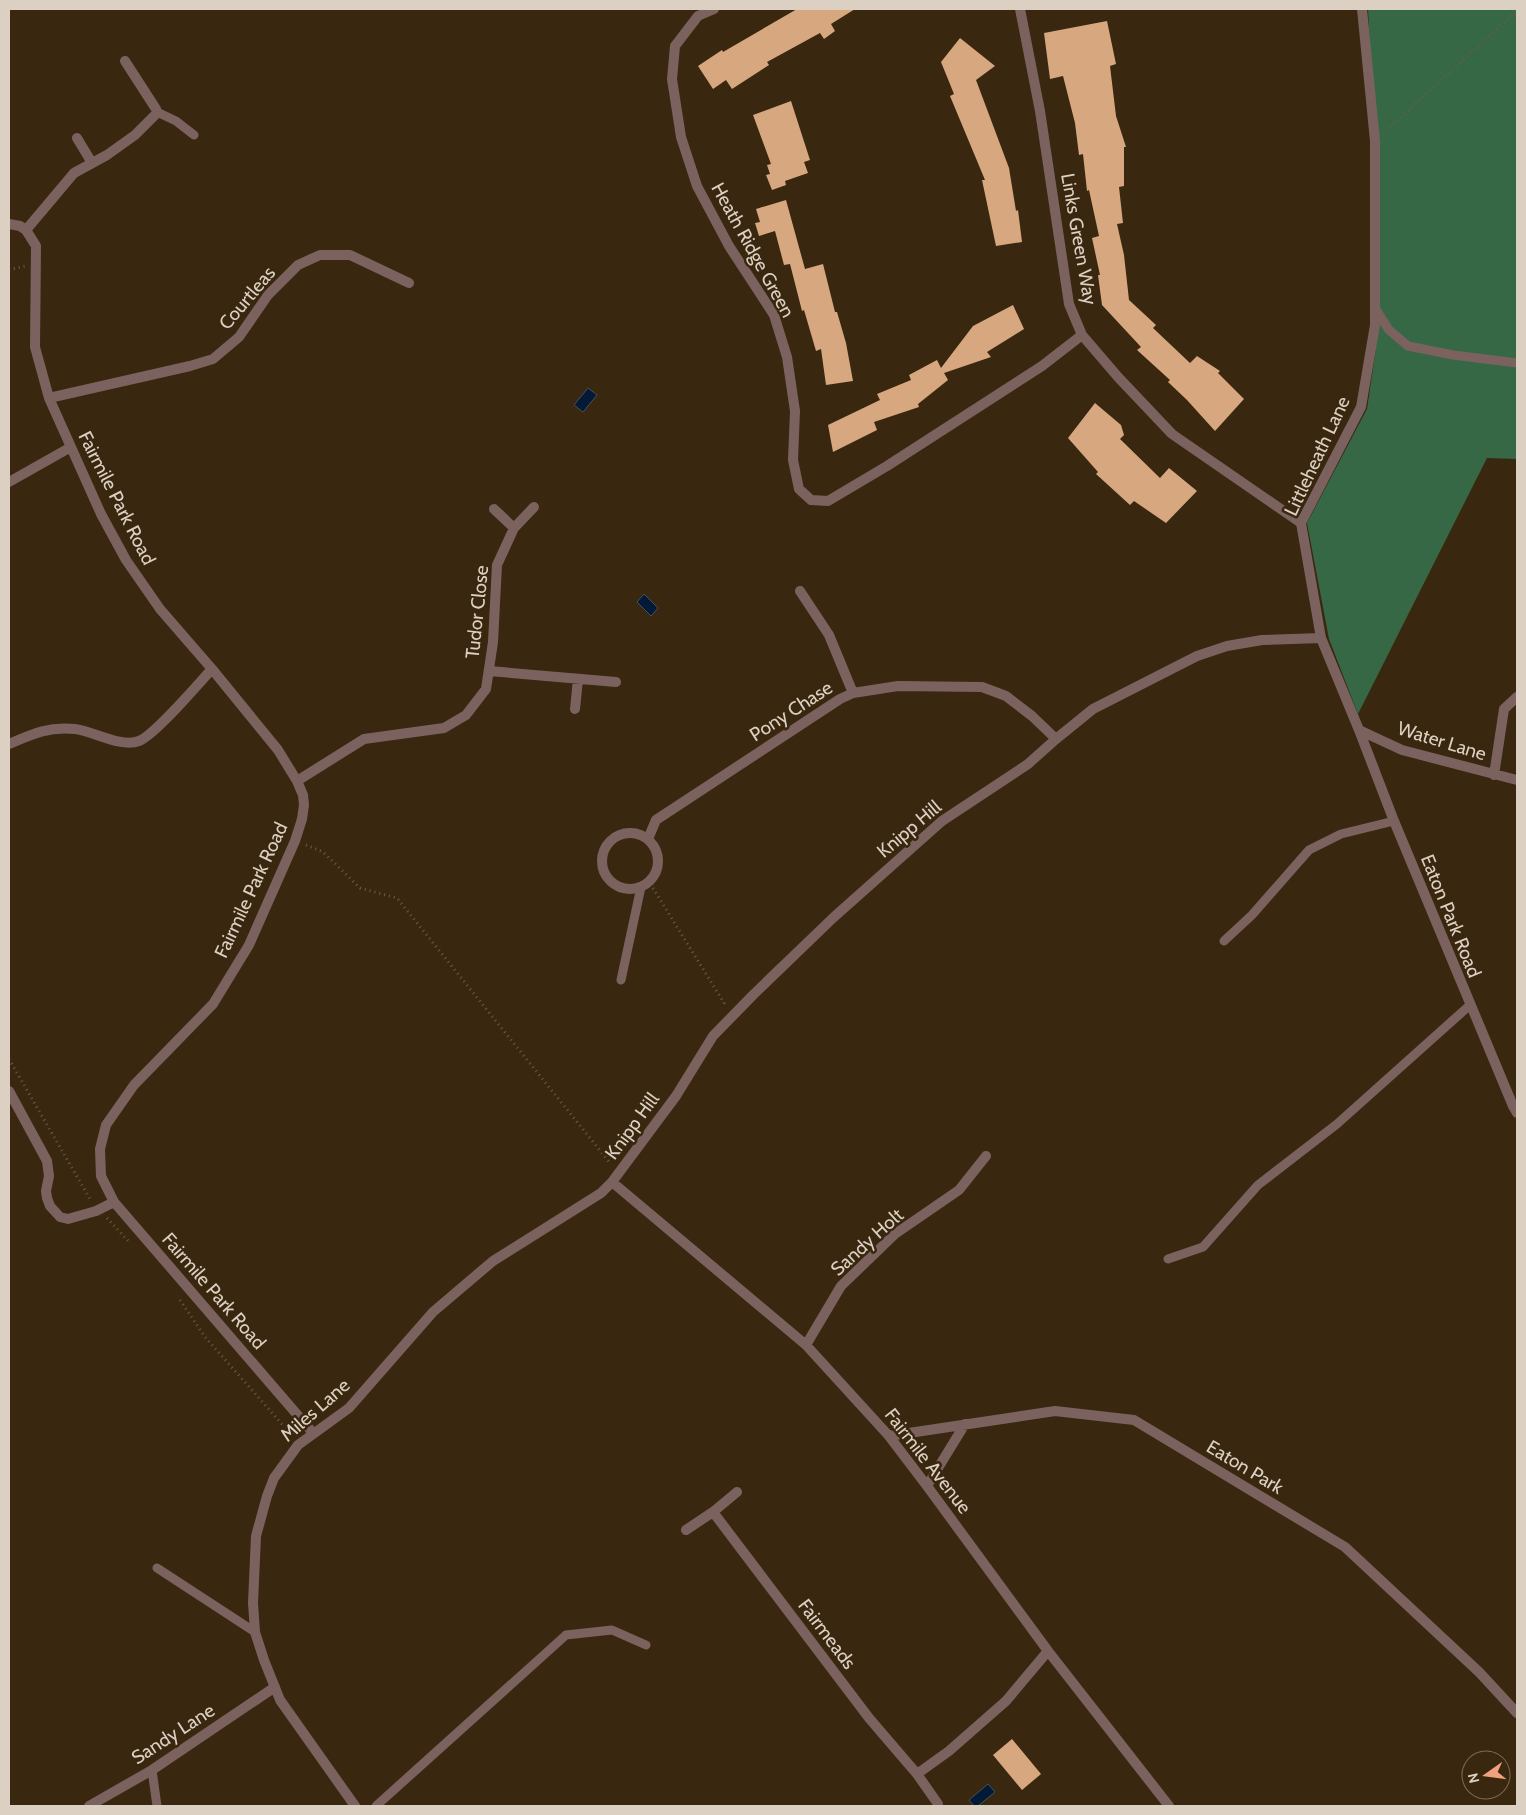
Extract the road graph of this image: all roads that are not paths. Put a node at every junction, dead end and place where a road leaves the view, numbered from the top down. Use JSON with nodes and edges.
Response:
{"nodes":[{"id":1,"x":714,"y":9,"type":"edge"},
{"id":2,"x":1020,"y":9,"type":"edge"},
{"id":3,"x":1362,"y":9,"type":"edge"},
{"id":4,"x":126,"y":61,"type":"dead end"},
{"id":5,"x":157,"y":112,"type":"junction"},
{"id":6,"x":194,"y":135,"type":"dead end"},
{"id":7,"x":76,"y":138,"type":"dead end"},
{"id":8,"x":92,"y":163,"type":"junction"},
{"id":9,"x":9,"y":224,"type":"edge"},
{"id":10,"x":26,"y":230,"type":"junction"},
{"id":11,"x":409,"y":283,"type":"dead end"},
{"id":12,"x":1375,"y":308,"type":"junction"},
{"id":13,"x":1082,"y":335,"type":"junction"},
{"id":14,"x":1517,"y":363,"type":"edge"},
{"id":15,"x":50,"y":398,"type":"junction"},
{"id":16,"x":71,"y":448,"type":"junction"},
{"id":17,"x":9,"y":482,"type":"edge"},
{"id":18,"x":534,"y":507,"type":"dead end"},
{"id":19,"x":494,"y":508,"type":"dead end"},
{"id":20,"x":1301,"y":523,"type":"junction"},
{"id":21,"x":514,"y":528,"type":"junction"},
{"id":22,"x":800,"y":591,"type":"dead end"},
{"id":23,"x":1321,"y":638,"type":"junction"},
{"id":24,"x":212,"y":669,"type":"junction"},
{"id":25,"x":489,"y":671,"type":"junction"},
{"id":26,"x":578,"y":679,"type":"junction"},
{"id":27,"x":616,"y":682,"type":"dead end"},
{"id":28,"x":853,"y":693,"type":"junction"},
{"id":29,"x":1517,"y":697,"type":"edge"},
{"id":30,"x":575,"y":709,"type":"dead end"},
{"id":31,"x":1359,"y":730,"type":"junction"},
{"id":32,"x":1056,"y":739,"type":"junction"},
{"id":33,"x":9,"y":744,"type":"edge"},
{"id":34,"x":1494,"y":775,"type":"junction"},
{"id":35,"x":1517,"y":780,"type":"edge"},
{"id":36,"x":297,"y":781,"type":"junction"},
{"id":37,"x":1394,"y":821,"type":"junction"},
{"id":38,"x":648,"y":839,"type":"junction"},
{"id":39,"x":645,"y":885,"type":"junction"},
{"id":40,"x":1224,"y":941,"type":"dead end"},
{"id":41,"x":621,"y":980,"type":"dead end"},
{"id":42,"x":1470,"y":1006,"type":"junction"},
{"id":43,"x":9,"y":1091,"type":"edge"},
{"id":44,"x":1517,"y":1112,"type":"edge"},
{"id":45,"x":986,"y":1156,"type":"dead end"},
{"id":46,"x":612,"y":1182,"type":"junction"},
{"id":47,"x":114,"y":1202,"type":"junction"},
{"id":48,"x":1168,"y":1259,"type":"dead end"},
{"id":49,"x":806,"y":1345,"type":"junction"},
{"id":50,"x":966,"y":1424,"type":"junction"},
{"id":51,"x":313,"y":1434,"type":"junction"},
{"id":52,"x":889,"y":1436,"type":"junction"},
{"id":53,"x":928,"y":1486,"type":"junction"},
{"id":54,"x":737,"y":1492,"type":"dead end"},
{"id":55,"x":713,"y":1512,"type":"junction"},
{"id":56,"x":686,"y":1530,"type":"dead end"},
{"id":57,"x":157,"y":1568,"type":"dead end"},
{"id":58,"x":254,"y":1632,"type":"junction"},
{"id":59,"x":646,"y":1645,"type":"dead end"},
{"id":60,"x":1048,"y":1651,"type":"junction"},
{"id":61,"x":275,"y":1687,"type":"junction"},
{"id":62,"x":1517,"y":1713,"type":"edge"},
{"id":63,"x":152,"y":1770,"type":"junction"},
{"id":64,"x":917,"y":1774,"type":"junction"},
{"id":65,"x":938,"y":1805,"type":"edge"},
{"id":66,"x":89,"y":1806,"type":"edge"},
{"id":67,"x":157,"y":1806,"type":"edge"},
{"id":68,"x":355,"y":1806,"type":"edge"},
{"id":69,"x":376,"y":1806,"type":"edge"},
{"id":70,"x":1169,"y":1806,"type":"edge"}],
"edges":[{"from":1,"to":13,"type":"street","name":"Heath Ridge Green"},
{"from":2,"to":13,"type":"street","name":"Links Green Way"},
{"from":3,"to":12,"type":"street","name":"Littleheath Lane"},
{"from":4,"to":5,"type":"street"},
{"from":5,"to":6,"type":"lane"},
{"from":5,"to":8,"type":"street"},
{"from":7,"to":8,"type":"street"},
{"from":8,"to":10,"type":"street"},
{"from":9,"to":10,"type":"street"},
{"from":10,"to":15,"type":"street","name":"Fairmile Park Road"},
{"from":11,"to":15,"type":"street","name":"Courtleas"},
{"from":12,"to":14,"type":"lane"},
{"from":12,"to":20,"type":"street","name":"Littleheath Lane"},
{"from":13,"to":20,"type":"street","name":"Links Green Way"},
{"from":15,"to":16,"type":"street","name":"Fairmile Park Road"},
{"from":16,"to":17,"type":"street"},
{"from":16,"to":24,"type":"street","name":"Fairmile Park Road"},
{"from":18,"to":21,"type":"street","name":"Tudor Close"},
{"from":19,"to":21,"type":"street"},
{"from":20,"to":23,"type":"street","name":"Littleheath Lane"},
{"from":21,"to":25,"type":"street","name":"Tudor Close"},
{"from":22,"to":28,"type":"street"},
{"from":23,"to":31,"type":"street","name":"Littleheath Lane"},
{"from":23,"to":32,"type":"street","name":"Knipp Hill"},
{"from":24,"to":33,"type":"street"},
{"from":24,"to":36,"type":"street","name":"Fairmile Park Road"},
{"from":25,"to":26,"type":"street","name":"Tudor Close"},
{"from":25,"to":36,"type":"street","name":"Tudor Close"},
{"from":26,"to":27,"type":"street","name":"Tudor Close"},
{"from":26,"to":30,"type":"street"},
{"from":28,"to":32,"type":"street","name":"Pony Chase"},
{"from":28,"to":38,"type":"street","name":"Pony Chase"},
{"from":29,"to":34,"type":"street"},
{"from":31,"to":34,"type":"street","name":"Water Lane"},
{"from":31,"to":37,"type":"street","name":"Eaton Park Road"},
{"from":32,"to":46,"type":"street","name":"Knipp Hill"},
{"from":34,"to":35,"type":"street","name":"Water Lane"},
{"from":36,"to":47,"type":"street","name":"Fairmile Park Road"},
{"from":37,"to":40,"type":"lane"},
{"from":37,"to":42,"type":"street","name":"Eaton Park Road"},
{"from":38,"to":39,"type":"street"},
{"from":38,"to":39,"type":"street"},
{"from":39,"to":41,"type":"lane"},
{"from":42,"to":44,"type":"street","name":"Eaton Park Road"},
{"from":42,"to":48,"type":"lane"},
{"from":43,"to":47,"type":"street"},
{"from":45,"to":49,"type":"street","name":"Sandy Holt"},
{"from":46,"to":49,"type":"street","name":"Fairmile Avenue"},
{"from":46,"to":51,"type":"street","name":"Miles Lane"},
{"from":47,"to":51,"type":"street","name":"Fairmile Park Road"},
{"from":49,"to":52,"type":"street","name":"Fairmile Avenue"},
{"from":50,"to":52,"type":"street","name":"Eaton Park"},
{"from":50,"to":53,"type":"street"},
{"from":50,"to":62,"type":"street","name":"Eaton Park"},
{"from":51,"to":58,"type":"street","name":"Miles Lane"},
{"from":52,"to":53,"type":"street","name":"Fairmile Avenue"},
{"from":53,"to":60,"type":"street","name":"Fairmile Avenue"},
{"from":54,"to":55,"type":"street"},
{"from":55,"to":56,"type":"street"},
{"from":55,"to":64,"type":"street","name":"Fairmeads"},
{"from":57,"to":58,"type":"lane"},
{"from":58,"to":61,"type":"street","name":"Miles Lane"},
{"from":59,"to":69,"type":"lane"},
{"from":60,"to":64,"type":"street"},
{"from":60,"to":70,"type":"street","name":"Fairmile Avenue"},
{"from":61,"to":63,"type":"street","name":"Sandy Lane"},
{"from":61,"to":68,"type":"street","name":"Miles Lane"},
{"from":63,"to":66,"type":"street","name":"Sandy Lane"},
{"from":63,"to":67,"type":"lane"},
{"from":64,"to":65,"type":"street","name":"Fairmeads"}]}
